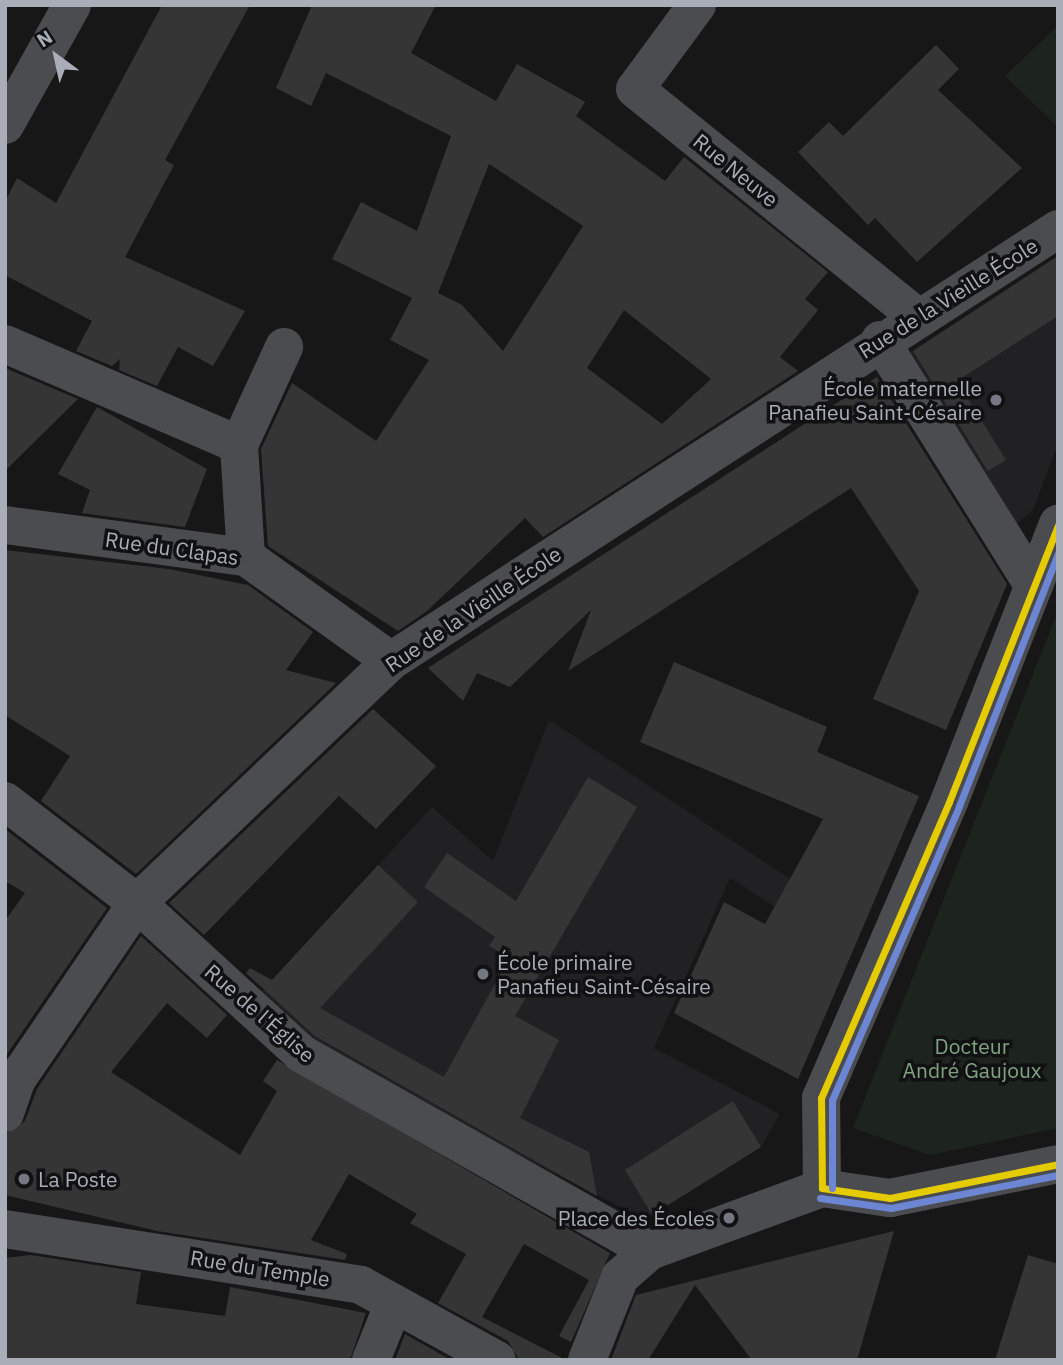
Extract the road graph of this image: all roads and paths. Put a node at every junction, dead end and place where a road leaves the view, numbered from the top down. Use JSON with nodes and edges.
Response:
{"nodes":[{"id":1,"x":72,"y":5,"type":"edge"},
{"id":2,"x":697,"y":5,"type":"edge"},
{"id":3,"x":5,"y":125,"type":"edge"},
{"id":4,"x":1058,"y":229,"type":"edge"},
{"id":5,"x":918,"y":317,"type":"junction"},
{"id":6,"x":880,"y":340,"type":"junction"},
{"id":7,"x":5,"y":344,"type":"edge"},
{"id":8,"x":284,"y":347,"type":"dead end"},
{"id":9,"x":239,"y":445,"type":"junction"},
{"id":10,"x":1058,"y":524,"type":"edge"},
{"id":11,"x":5,"y":525,"type":"edge"},
{"id":12,"x":246,"y":557,"type":"junction"},
{"id":13,"x":1034,"y":586,"type":"junction"},
{"id":14,"x":391,"y":661,"type":"junction"},
{"id":15,"x":5,"y":801,"type":"edge"},
{"id":16,"x":137,"y":903,"type":"junction"},
{"id":17,"x":5,"y":1113,"type":"edge"},
{"id":18,"x":1058,"y":1164,"type":"edge"},
{"id":19,"x":822,"y":1188,"type":"junction"},
{"id":20,"x":5,"y":1229,"type":"edge"},
{"id":21,"x":650,"y":1251,"type":"junction"},
{"id":22,"x":394,"y":1303,"type":"junction"},
{"id":23,"x":371,"y":1360,"type":"edge"},
{"id":24,"x":497,"y":1360,"type":"edge"},
{"id":25,"x":587,"y":1360,"type":"edge"}],
"edges":[{"from":1,"to":3,"type":"street"},
{"from":2,"to":5,"type":"street","name":"Rue Neuve"},
{"from":4,"to":5,"type":"street","name":"Rue de la Vieille École"},
{"from":5,"to":6,"type":"street","name":"Rue de la Vieille École"},
{"from":6,"to":13,"type":"street"},
{"from":6,"to":14,"type":"street","name":"Rue de la Vieille École"},
{"from":7,"to":9,"type":"street"},
{"from":8,"to":9,"type":"street"},
{"from":9,"to":12,"type":"street"},
{"from":10,"to":13,"type":"street"},
{"from":11,"to":12,"type":"street","name":"Rue du Clapas"},
{"from":12,"to":14,"type":"street","name":"Rue du Clapas"},
{"from":13,"to":19,"type":"street"},
{"from":14,"to":16,"type":"street","name":"Rue de la Vieille École"},
{"from":15,"to":16,"type":"street","name":"Rue de l'Église"},
{"from":16,"to":17,"type":"street","name":"Rue de la Vieille École"},
{"from":16,"to":21,"type":"street","name":"Rue de l'Église"},
{"from":18,"to":19,"type":"street"},
{"from":19,"to":21,"type":"street"},
{"from":20,"to":22,"type":"street","name":"Rue du Temple"},
{"from":21,"to":25,"type":"street"},
{"from":22,"to":23,"type":"street"},
{"from":22,"to":24,"type":"street","name":"Rue du Temple"}]}
